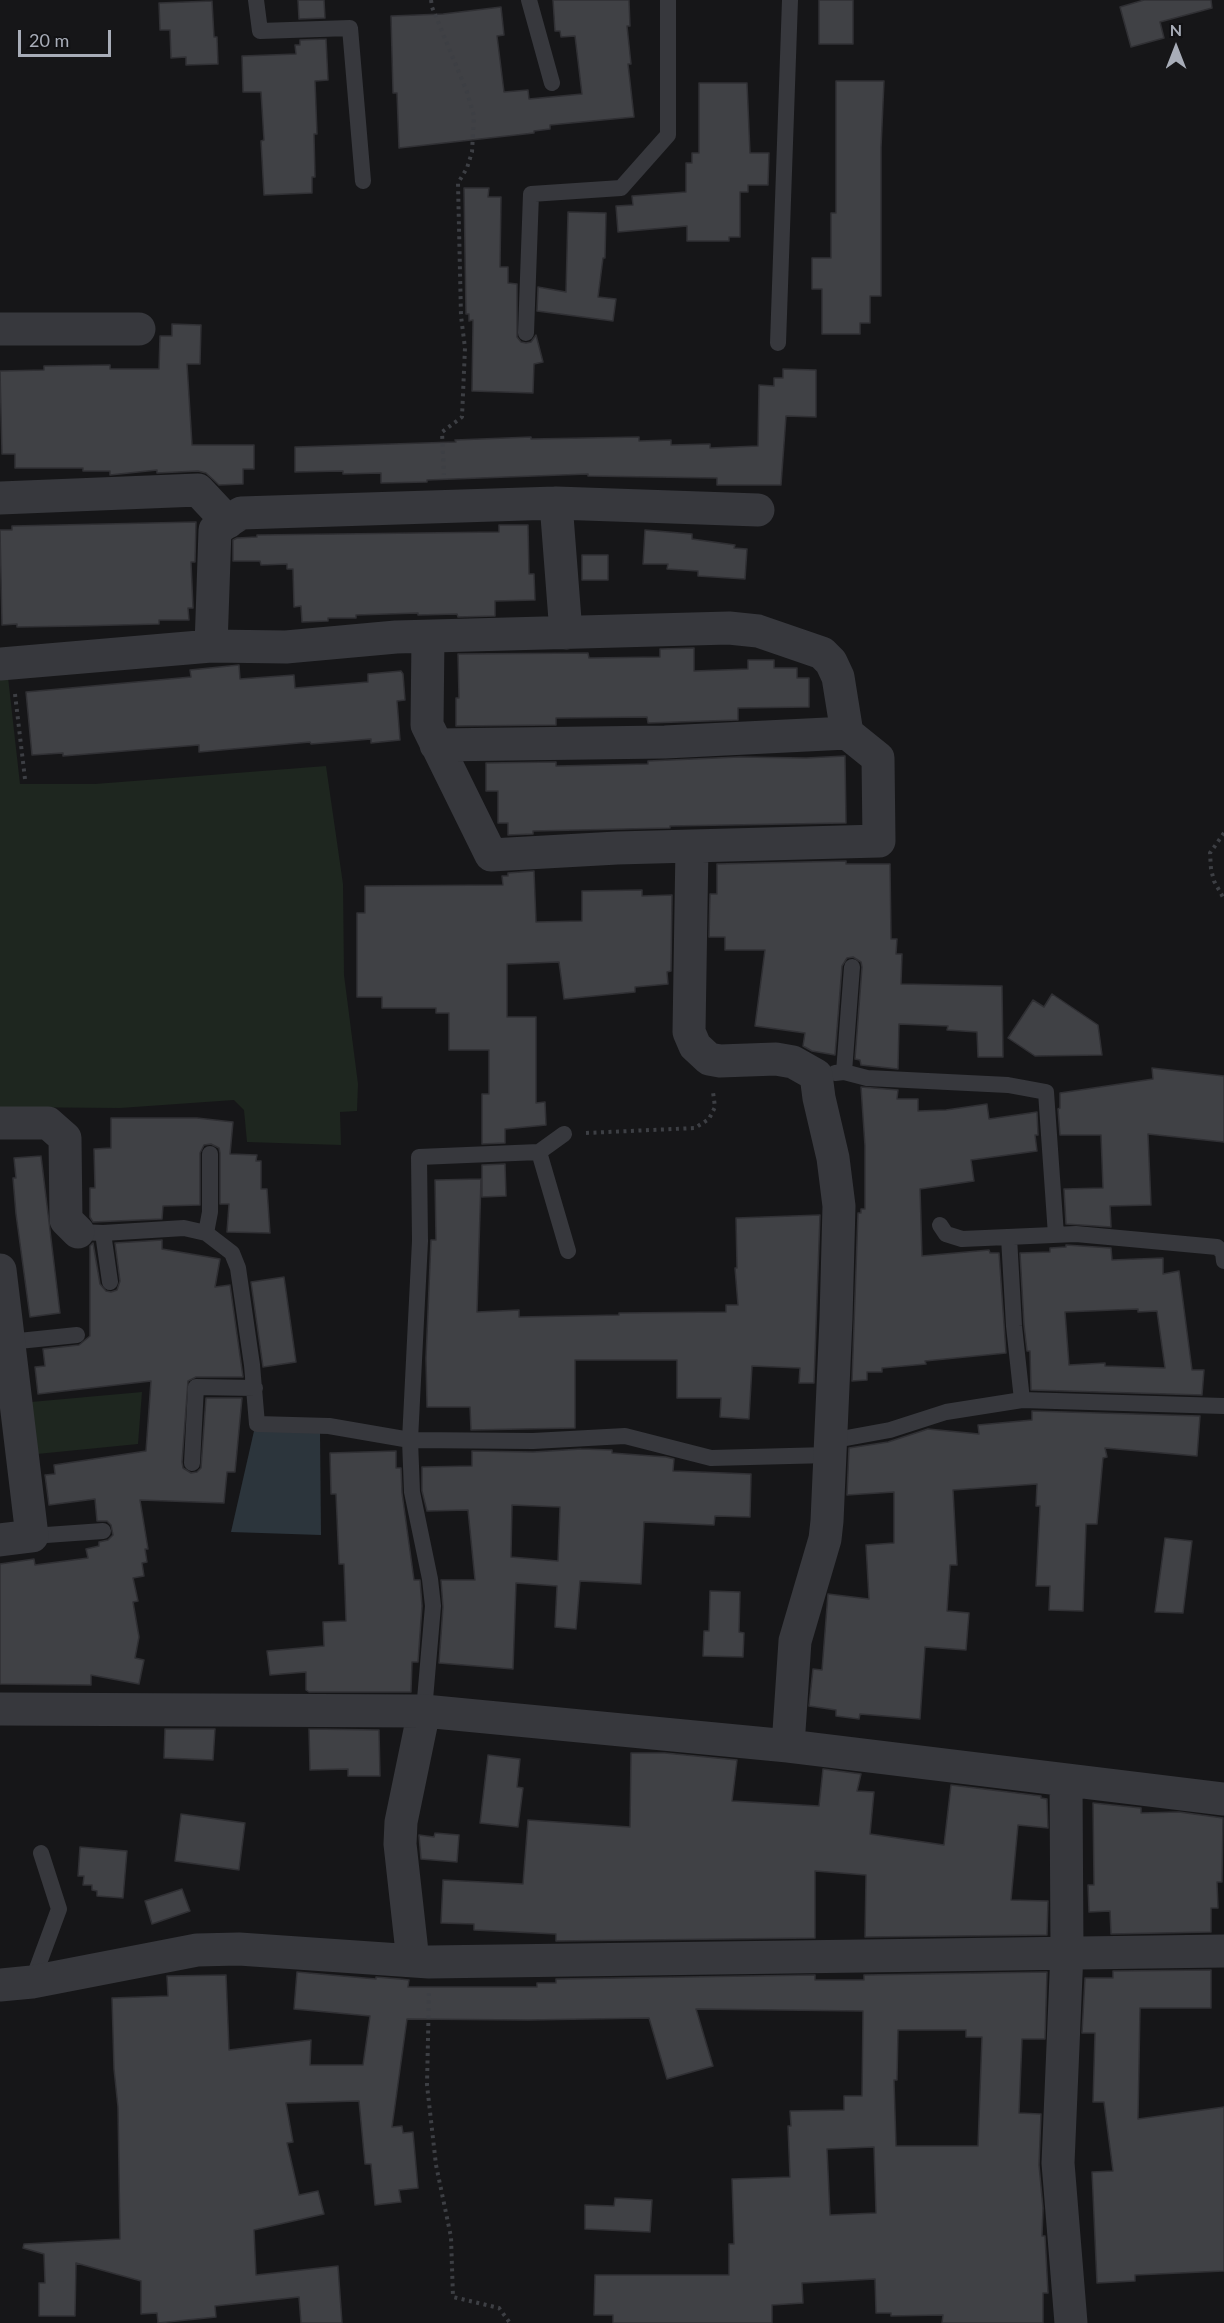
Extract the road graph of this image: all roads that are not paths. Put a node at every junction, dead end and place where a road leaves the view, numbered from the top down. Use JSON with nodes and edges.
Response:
{"nodes":[{"id":1,"x":256,"y":0,"type":"edge"},
{"id":2,"x":529,"y":0,"type":"edge"},
{"id":3,"x":668,"y":0,"type":"edge"},
{"id":4,"x":790,"y":0,"type":"edge"},
{"id":5,"x":552,"y":83,"type":"dead end"},
{"id":6,"x":363,"y":181,"type":"dead end"},
{"id":7,"x":0,"y":329,"type":"edge"},
{"id":8,"x":139,"y":329,"type":"dead end"},
{"id":9,"x":526,"y":333,"type":"dead end"},
{"id":10,"x":778,"y":343,"type":"dead end"},
{"id":11,"x":0,"y":498,"type":"edge"},
{"id":12,"x":556,"y":502,"type":"junction"},
{"id":13,"x":758,"y":510,"type":"dead end"},
{"id":14,"x":228,"y":522,"type":"junction"},
{"id":15,"x":566,"y":633,"type":"junction"},
{"id":16,"x":428,"y":637,"type":"junction"},
{"id":17,"x":211,"y":646,"type":"junction"},
{"id":18,"x":6,"y":664,"type":"edge"},
{"id":19,"x":847,"y":733,"type":"junction"},
{"id":20,"x":436,"y":745,"type":"junction"},
{"id":21,"x":692,"y":846,"type":"junction"},
{"id":22,"x":852,"y":967,"type":"dead end"},
{"id":23,"x":830,"y":1073,"type":"junction"},
{"id":24,"x":0,"y":1123,"type":"edge"},
{"id":25,"x":564,"y":1134,"type":"road end"},
{"id":26,"x":539,"y":1152,"type":"junction"},
{"id":27,"x":210,"y":1154,"type":"dead end"},
{"id":28,"x":940,"y":1225,"type":"dead end"},
{"id":29,"x":91,"y":1233,"type":"junction"},
{"id":30,"x":206,"y":1233,"type":"junction"},
{"id":31,"x":1056,"y":1235,"type":"junction"},
{"id":32,"x":1009,"y":1237,"type":"junction"},
{"id":33,"x":568,"y":1251,"type":"dead end"},
{"id":34,"x":1224,"y":1261,"type":"edge"},
{"id":35,"x":0,"y":1270,"type":"edge"},
{"id":36,"x":110,"y":1282,"type":"dead end"},
{"id":37,"x":77,"y":1335,"type":"dead end"},
{"id":38,"x":9,"y":1342,"type":"junction"},
{"id":39,"x":255,"y":1388,"type":"junction"},
{"id":40,"x":1022,"y":1400,"type":"junction"},
{"id":41,"x":1224,"y":1406,"type":"edge"},
{"id":42,"x":410,"y":1440,"type":"junction"},
{"id":43,"x":829,"y":1448,"type":"junction"},
{"id":44,"x":192,"y":1463,"type":"dead end"},
{"id":45,"x":103,"y":1531,"type":"dead end"},
{"id":46,"x":33,"y":1536,"type":"junction"},
{"id":47,"x":0,"y":1540,"type":"edge"},
{"id":48,"x":0,"y":1709,"type":"edge"},
{"id":49,"x":424,"y":1711,"type":"junction"},
{"id":50,"x":788,"y":1746,"type":"junction"},
{"id":51,"x":1066,"y":1781,"type":"junction"},
{"id":52,"x":1224,"y":1799,"type":"edge"},
{"id":53,"x":40,"y":1853,"type":"dead end"},
{"id":54,"x":1224,"y":1951,"type":"edge"},
{"id":55,"x":1067,"y":1952,"type":"junction"},
{"id":56,"x":421,"y":1961,"type":"junction"},
{"id":57,"x":32,"y":1982,"type":"junction"},
{"id":58,"x":0,"y":1986,"type":"edge"},
{"id":59,"x":1071,"y":2323,"type":"edge"}],
"edges":[{"from":1,"to":6,"type":"lane"},
{"from":2,"to":5,"type":"lane"},
{"from":3,"to":9,"type":"lane"},
{"from":4,"to":10,"type":"lane"},
{"from":7,"to":8,"type":"street"},
{"from":11,"to":14,"type":"street"},
{"from":12,"to":13,"type":"street"},
{"from":12,"to":14,"type":"street"},
{"from":12,"to":15,"type":"street"},
{"from":14,"to":17,"type":"street"},
{"from":15,"to":16,"type":"street"},
{"from":15,"to":19,"type":"street"},
{"from":16,"to":17,"type":"street"},
{"from":16,"to":20,"type":"street"},
{"from":17,"to":18,"type":"street"},
{"from":19,"to":20,"type":"street"},
{"from":19,"to":21,"type":"street"},
{"from":20,"to":21,"type":"street"},
{"from":21,"to":23,"type":"street"},
{"from":22,"to":23,"type":"lane"},
{"from":23,"to":31,"type":"lane"},
{"from":23,"to":43,"type":"street"},
{"from":24,"to":29,"type":"street"},
{"from":25,"to":26,"type":"lane"},
{"from":26,"to":33,"type":"lane"},
{"from":26,"to":42,"type":"lane"},
{"from":27,"to":30,"type":"lane"},
{"from":28,"to":32,"type":"lane"},
{"from":29,"to":30,"type":"lane"},
{"from":29,"to":36,"type":"lane"},
{"from":30,"to":39,"type":"lane"},
{"from":31,"to":32,"type":"lane"},
{"from":31,"to":34,"type":"lane"},
{"from":32,"to":40,"type":"lane"},
{"from":35,"to":38,"type":"street"},
{"from":37,"to":38,"type":"lane"},
{"from":38,"to":46,"type":"street"},
{"from":39,"to":42,"type":"lane"},
{"from":39,"to":44,"type":"lane"},
{"from":40,"to":41,"type":"lane"},
{"from":40,"to":43,"type":"lane"},
{"from":42,"to":43,"type":"lane"},
{"from":42,"to":49,"type":"lane"},
{"from":43,"to":50,"type":"street"},
{"from":45,"to":46,"type":"lane"},
{"from":46,"to":47,"type":"street"},
{"from":48,"to":49,"type":"street"},
{"from":49,"to":50,"type":"street"},
{"from":49,"to":56,"type":"street"},
{"from":50,"to":51,"type":"street"},
{"from":51,"to":52,"type":"street"},
{"from":51,"to":55,"type":"street"},
{"from":53,"to":57,"type":"lane"},
{"from":54,"to":55,"type":"street"},
{"from":55,"to":56,"type":"street"},
{"from":55,"to":59,"type":"street"},
{"from":56,"to":57,"type":"street"},
{"from":57,"to":58,"type":"street"}]}
